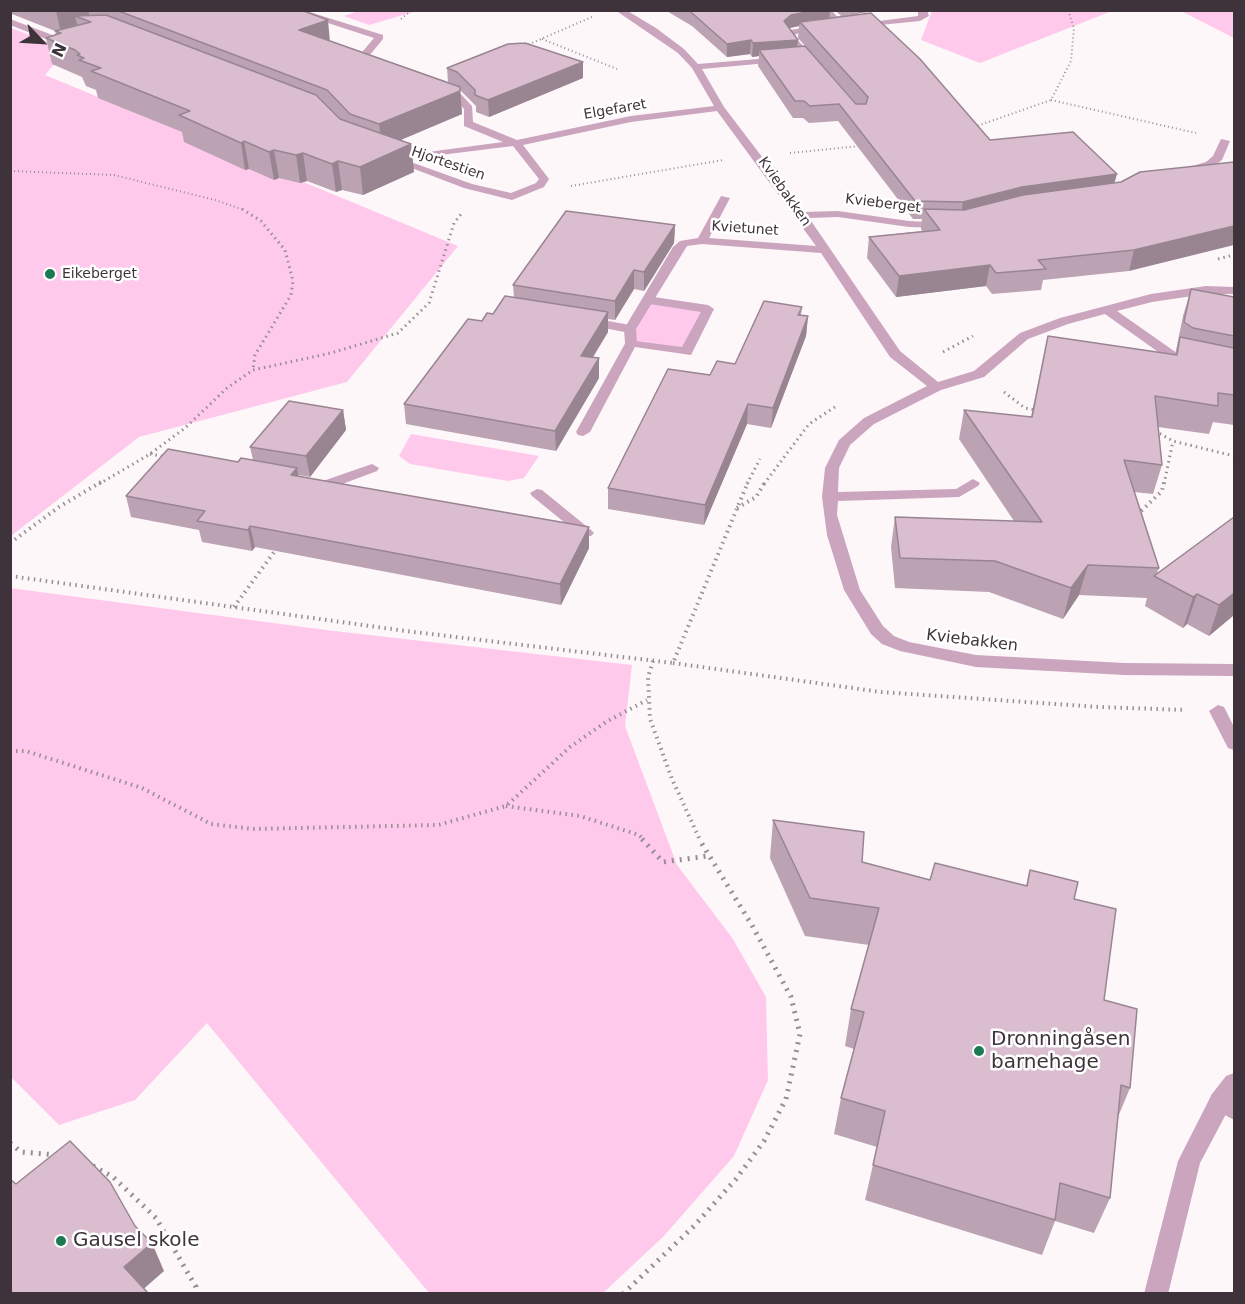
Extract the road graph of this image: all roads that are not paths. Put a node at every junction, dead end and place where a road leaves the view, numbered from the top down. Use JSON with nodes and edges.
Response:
{"nodes":[{"id":1,"x":292,"y":10,"type":"edge"},
{"id":2,"x":619,"y":10,"type":"edge"},
{"id":3,"x":825,"y":10,"type":"edge"},
{"id":4,"x":922,"y":10,"type":"edge"},
{"id":5,"x":10,"y":22,"type":"edge"},
{"id":6,"x":841,"y":25,"type":"junction"},
{"id":7,"x":78,"y":35,"type":"edge"},
{"id":8,"x":385,"y":66,"type":"edge"},
{"id":9,"x":696,"y":67,"type":"junction"},
{"id":10,"x":434,"y":84,"type":"edge"},
{"id":11,"x":720,"y":108,"type":"junction"},
{"id":12,"x":1225,"y":141,"type":"road end"},
{"id":13,"x":516,"y":143,"type":"junction"},
{"id":14,"x":379,"y":154,"type":"edge"},
{"id":15,"x":428,"y":155,"type":"dead end"},
{"id":16,"x":1173,"y":173,"type":"edge"},
{"id":17,"x":724,"y":198,"type":"dead end"},
{"id":18,"x":801,"y":215,"type":"junction"},
{"id":19,"x":960,"y":225,"type":"edge"},
{"id":20,"x":702,"y":241,"type":"junction"},
{"id":21,"x":822,"y":250,"type":"junction"},
{"id":22,"x":1234,"y":290,"type":"edge"},
{"id":23,"x":647,"y":300,"type":"junction"},
{"id":24,"x":1106,"y":309,"type":"junction"},
{"id":25,"x":568,"y":318,"type":"edge"},
{"id":26,"x":630,"y":336,"type":"junction"},
{"id":27,"x":1234,"y":372,"type":"edge"},
{"id":28,"x":936,"y":387,"type":"junction"},
{"id":29,"x":583,"y":432,"type":"dead end"},
{"id":30,"x":372,"y":468,"type":"dead end"},
{"id":31,"x":295,"y":480,"type":"edge"},
{"id":32,"x":973,"y":483,"type":"dead end"},
{"id":33,"x":537,"y":493,"type":"dead end"},
{"id":34,"x":830,"y":497,"type":"junction"},
{"id":35,"x":585,"y":533,"type":"edge"},
{"id":36,"x":1234,"y":670,"type":"edge"},
{"id":37,"x":1218,"y":711,"type":"road end"},
{"id":38,"x":1234,"y":744,"type":"edge"},
{"id":39,"x":1234,"y":1083,"type":"edge"},
{"id":40,"x":1227,"y":1105,"type":"edge"},
{"id":41,"x":1156,"y":1293,"type":"edge"}],
"edges":[{"from":1,"to":8,"type":"street"},
{"from":2,"to":9,"type":"street","name":"Kviebakken"},
{"from":3,"to":6,"type":"street"},
{"from":4,"to":6,"type":"street"},
{"from":5,"to":7,"type":"street"},
{"from":6,"to":9,"type":"street"},
{"from":9,"to":11,"type":"street","name":"Kviebakken"},
{"from":10,"to":13,"type":"street"},
{"from":11,"to":13,"type":"street","name":"Elgefaret"},
{"from":11,"to":18,"type":"street","name":"Kviebakken"},
{"from":12,"to":16,"type":"street"},
{"from":13,"to":14,"type":"street","name":"Hjortestien"},
{"from":13,"to":15,"type":"street","name":"Elgefaret"},
{"from":17,"to":20,"type":"street","name":"Kvietunet"},
{"from":18,"to":19,"type":"street","name":"Kvieberget"},
{"from":18,"to":21,"type":"street","name":"Kviebakken"},
{"from":20,"to":21,"type":"street","name":"Kvietunet"},
{"from":20,"to":23,"type":"street","name":"Kvietunet"},
{"from":21,"to":28,"type":"street","name":"Kviebakken"},
{"from":22,"to":24,"type":"street","name":"Kviebakken"},
{"from":23,"to":26,"type":"street","name":"Kvietunet"},
{"from":23,"to":26,"type":"street"},
{"from":24,"to":27,"type":"street"},
{"from":24,"to":28,"type":"street","name":"Kviebakken"},
{"from":25,"to":26,"type":"street"},
{"from":26,"to":29,"type":"street","name":"Kvietunet"},
{"from":28,"to":34,"type":"street","name":"Kviebakken"},
{"from":30,"to":31,"type":"street"},
{"from":32,"to":34,"type":"street"},
{"from":33,"to":35,"type":"street"},
{"from":34,"to":36,"type":"street","name":"Kviebakken"},
{"from":37,"to":38,"type":"street"},
{"from":39,"to":40,"type":"street"},
{"from":40,"to":41,"type":"street"}]}
